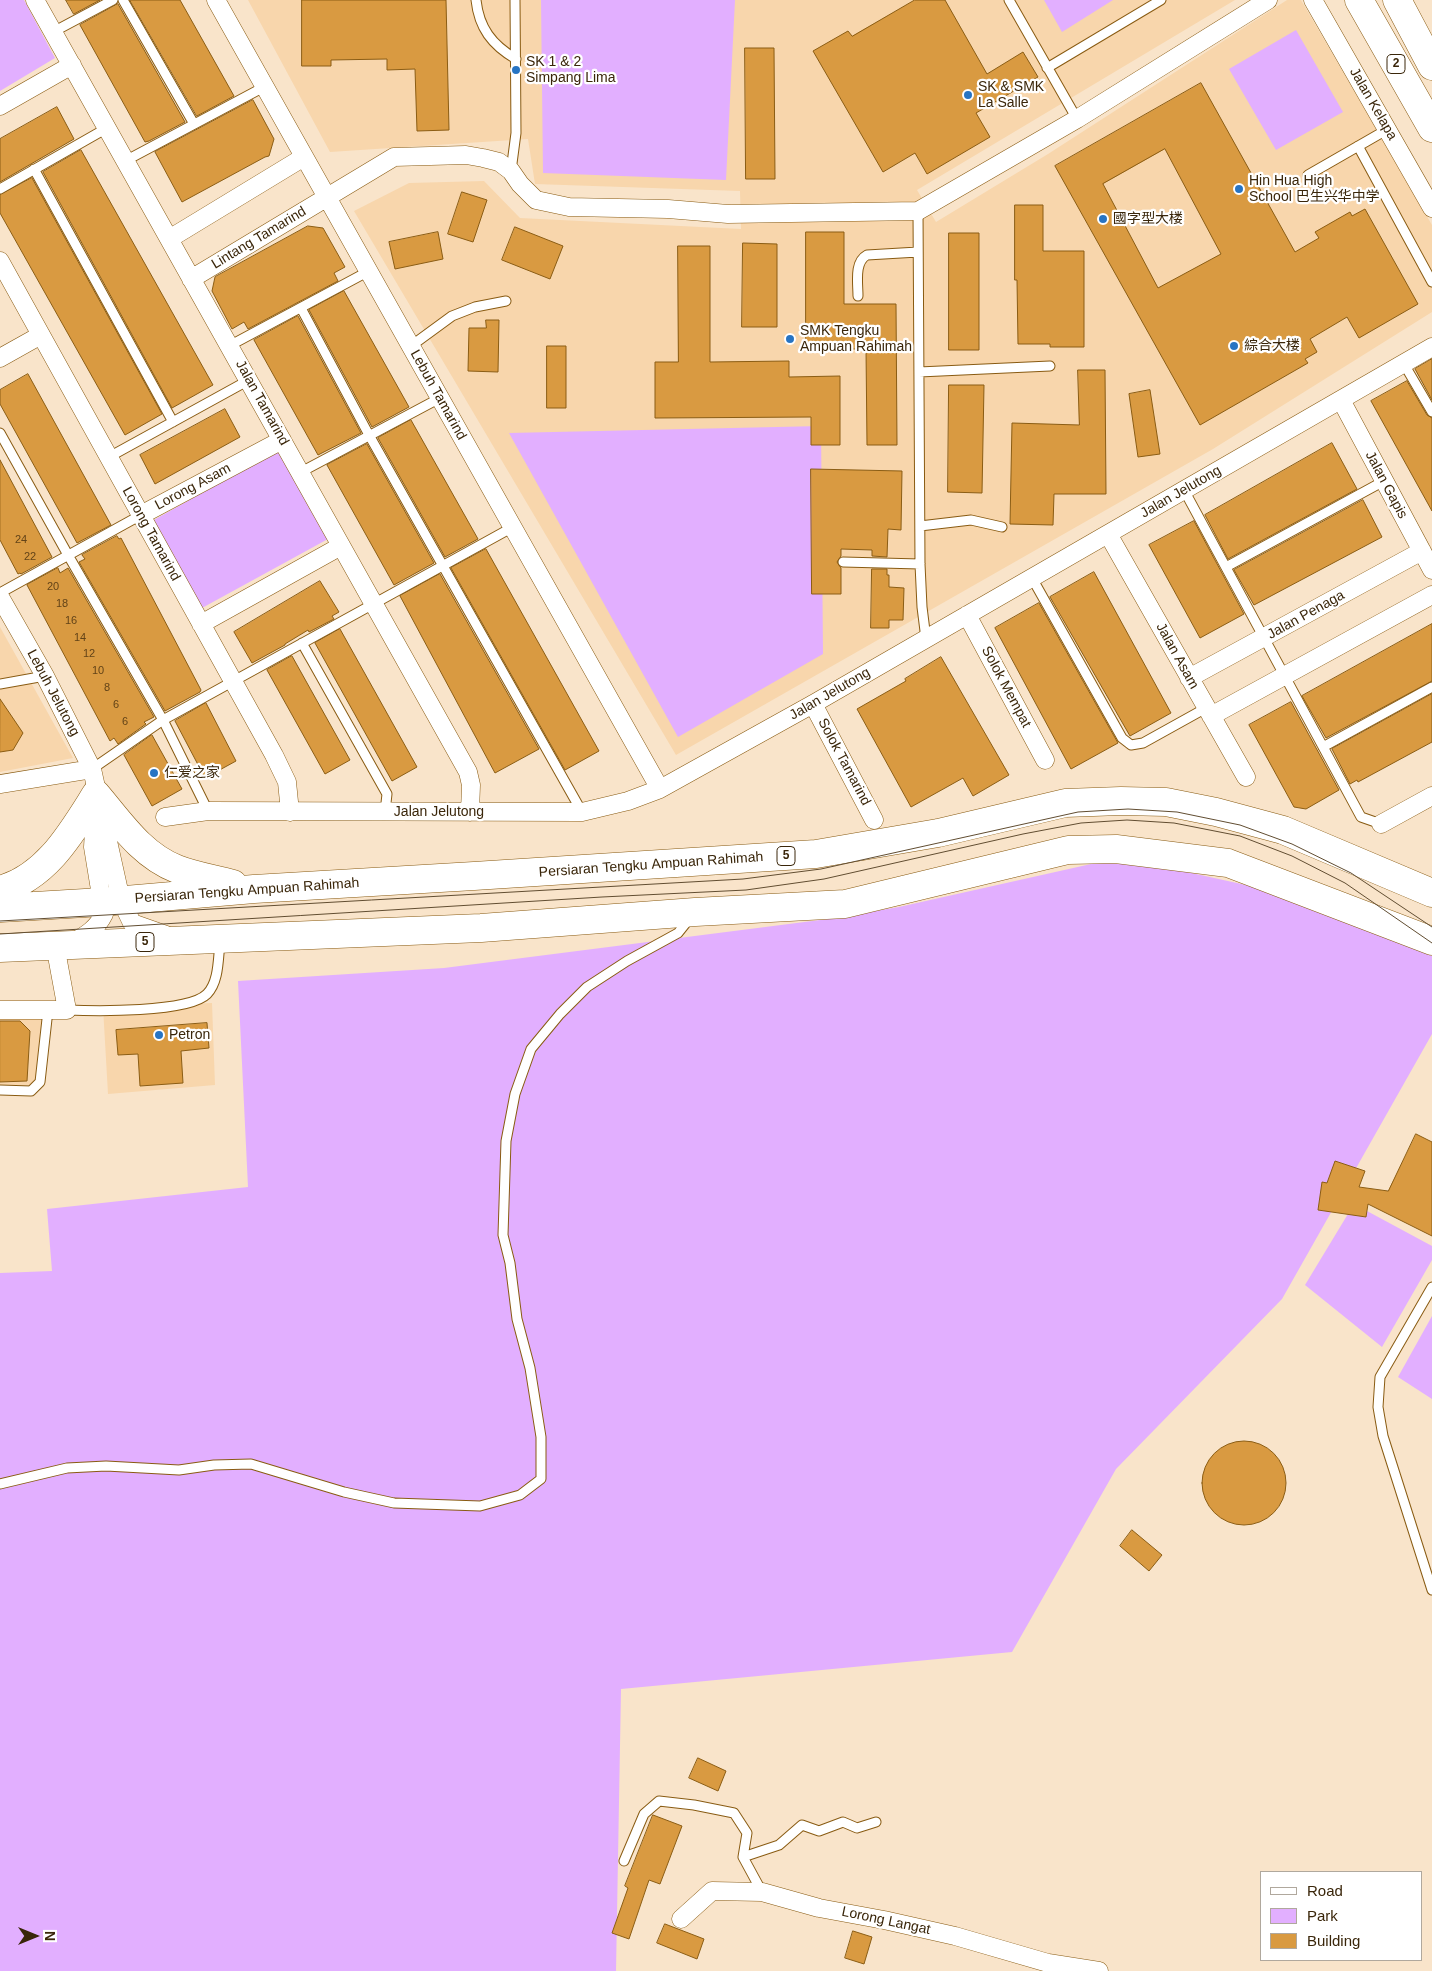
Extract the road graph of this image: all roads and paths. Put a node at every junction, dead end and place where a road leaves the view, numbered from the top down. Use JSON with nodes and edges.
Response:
{"nodes":[{"id":1,"x":35,"y":0,"type":"edge"},
{"id":2,"x":113,"y":0,"type":"edge"},
{"id":3,"x":123,"y":0,"type":"edge"},
{"id":4,"x":216,"y":0,"type":"edge"},
{"id":5,"x":476,"y":0,"type":"edge"},
{"id":6,"x":515,"y":0,"type":"edge"},
{"id":7,"x":1009,"y":0,"type":"edge"},
{"id":8,"x":1161,"y":0,"type":"edge"},
{"id":9,"x":1268,"y":0,"type":"edge"},
{"id":10,"x":1313,"y":0,"type":"edge"},
{"id":11,"x":1359,"y":0,"type":"edge"},
{"id":12,"x":1397,"y":0,"type":"edge"},
{"id":13,"x":53,"y":32,"type":"junction"},
{"id":14,"x":516,"y":59,"type":"junction"},
{"id":15,"x":72,"y":65,"type":"junction"},
{"id":16,"x":1432,"y":66,"type":"edge"},
{"id":17,"x":1047,"y":68,"type":"junction"},
{"id":18,"x":264,"y":87,"type":"junction"},
{"id":19,"x":0,"y":106,"type":"edge"},
{"id":20,"x":1077,"y":119,"type":"junction"},
{"id":21,"x":194,"y":124,"type":"junction"},
{"id":22,"x":107,"y":128,"type":"junction"},
{"id":23,"x":1432,"y":128,"type":"edge"},
{"id":24,"x":1388,"y":129,"type":"junction"},
{"id":25,"x":1358,"y":146,"type":"junction"},
{"id":26,"x":304,"y":157,"type":"junction"},
{"id":27,"x":125,"y":160,"type":"junction"},
{"id":28,"x":34,"y":169,"type":"junction"},
{"id":29,"x":511,"y":171,"type":"junction"},
{"id":30,"x":1308,"y":175,"type":"dead end"},
{"id":31,"x":0,"y":188,"type":"edge"},
{"id":32,"x":327,"y":197,"type":"junction"},
{"id":33,"x":1432,"y":208,"type":"edge"},
{"id":34,"x":918,"y":211,"type":"junction"},
{"id":35,"x":169,"y":239,"type":"junction"},
{"id":36,"x":918,"y":252,"type":"junction"},
{"id":37,"x":0,"y":261,"type":"edge"},
{"id":38,"x":369,"y":271,"type":"junction"},
{"id":39,"x":192,"y":279,"type":"junction"},
{"id":40,"x":1432,"y":282,"type":"edge"},
{"id":41,"x":858,"y":296,"type":"dead end"},
{"id":42,"x":506,"y":300,"type":"dead end"},
{"id":43,"x":301,"y":308,"type":"junction"},
{"id":44,"x":41,"y":335,"type":"junction"},
{"id":45,"x":229,"y":346,"type":"junction"},
{"id":46,"x":411,"y":346,"type":"junction"},
{"id":47,"x":1432,"y":348,"type":"edge"},
{"id":48,"x":0,"y":358,"type":"edge"},
{"id":49,"x":1404,"y":364,"type":"junction"},
{"id":50,"x":1050,"y":366,"type":"dead end"},
{"id":51,"x":919,"y":372,"type":"junction"},
{"id":52,"x":248,"y":380,"type":"junction"},
{"id":53,"x":440,"y":398,"type":"junction"},
{"id":54,"x":1340,"y":400,"type":"junction"},
{"id":55,"x":1432,"y":412,"type":"edge"},
{"id":56,"x":173,"y":422,"type":"junction"},
{"id":57,"x":0,"y":433,"type":"edge"},
{"id":58,"x":369,"y":435,"type":"junction"},
{"id":59,"x":282,"y":440,"type":"junction"},
{"id":60,"x":109,"y":457,"type":"junction"},
{"id":61,"x":301,"y":472,"type":"junction"},
{"id":62,"x":1384,"y":481,"type":"junction"},
{"id":63,"x":1184,"y":490,"type":"junction"},
{"id":64,"x":140,"y":515,"type":"junction"},
{"id":65,"x":920,"y":526,"type":"junction"},
{"id":66,"x":513,"y":527,"type":"junction"},
{"id":67,"x":1002,"y":527,"type":"dead end"},
{"id":68,"x":1108,"y":534,"type":"junction"},
{"id":69,"x":341,"y":546,"type":"junction"},
{"id":70,"x":1422,"y":551,"type":"junction"},
{"id":71,"x":68,"y":556,"type":"junction"},
{"id":72,"x":843,"y":562,"type":"dead end"},
{"id":73,"x":920,"y":564,"type":"junction"},
{"id":74,"x":444,"y":566,"type":"junction"},
{"id":75,"x":1226,"y":567,"type":"junction"},
{"id":76,"x":1432,"y":570,"type":"edge"},
{"id":77,"x":1032,"y":578,"type":"junction"},
{"id":78,"x":0,"y":595,"type":"edge"},
{"id":79,"x":1432,"y":596,"type":"edge"},
{"id":80,"x":374,"y":604,"type":"junction"},
{"id":81,"x":967,"y":615,"type":"junction"},
{"id":82,"x":201,"y":624,"type":"junction"},
{"id":83,"x":1264,"y":638,"type":"junction"},
{"id":84,"x":926,"y":639,"type":"junction"},
{"id":85,"x":302,"y":643,"type":"junction"},
{"id":86,"x":45,"y":676,"type":"junction"},
{"id":87,"x":1284,"y":676,"type":"junction"},
{"id":88,"x":1189,"y":678,"type":"junction"},
{"id":89,"x":233,"y":681,"type":"junction"},
{"id":90,"x":0,"y":684,"type":"edge"},
{"id":91,"x":1432,"y":687,"type":"edge"},
{"id":92,"x":813,"y":704,"type":"junction"},
{"id":93,"x":1208,"y":712,"type":"junction"},
{"id":94,"x":163,"y":720,"type":"junction"},
{"id":95,"x":1323,"y":747,"type":"junction"},
{"id":96,"x":1045,"y":760,"type":"dead end"},
{"id":97,"x":1246,"y":777,"type":"dead end"},
{"id":98,"x":94,"y":782,"type":"junction"},
{"id":99,"x":0,"y":784,"type":"edge"},
{"id":100,"x":660,"y":789,"type":"junction"},
{"id":101,"x":1432,"y":796,"type":"edge"},
{"id":102,"x":208,"y":811,"type":"junction"},
{"id":103,"x":290,"y":812,"type":"junction"},
{"id":104,"x":385,"y":812,"type":"junction"},
{"id":105,"x":470,"y":812,"type":"junction"},
{"id":106,"x":582,"y":812,"type":"junction"},
{"id":107,"x":165,"y":817,"type":"dead end"},
{"id":108,"x":874,"y":820,"type":"dead end"},
{"id":109,"x":1381,"y":824,"type":"joint"},
{"id":110,"x":254,"y":889,"type":"junction"},
{"id":111,"x":0,"y":890,"type":"edge"},
{"id":112,"x":1432,"y":893,"type":"edge"},
{"id":113,"x":112,"y":901,"type":"junction"},
{"id":114,"x":0,"y":908,"type":"edge"},
{"id":115,"x":696,"y":912,"type":"junction"},
{"id":116,"x":220,"y":940,"type":"junction"},
{"id":117,"x":186,"y":941,"type":"junction"},
{"id":118,"x":1432,"y":941,"type":"edge"},
{"id":119,"x":63,"y":945,"type":"junction"},
{"id":120,"x":0,"y":948,"type":"edge"},
{"id":121,"x":0,"y":1010,"type":"edge"},
{"id":122,"x":48,"y":1010,"type":"junction"},
{"id":123,"x":67,"y":1010,"type":"junction"},
{"id":124,"x":0,"y":1090,"type":"edge"},
{"id":125,"x":1432,"y":1287,"type":"edge"},
{"id":126,"x":0,"y":1484,"type":"edge"},
{"id":127,"x":1432,"y":1590,"type":"edge"},
{"id":128,"x":876,"y":1822,"type":"dead end"},
{"id":129,"x":743,"y":1857,"type":"junction"},
{"id":130,"x":624,"y":1861,"type":"dead end"},
{"id":131,"x":762,"y":1892,"type":"junction"},
{"id":132,"x":681,"y":1919,"type":"dead end"},
{"id":133,"x":1099,"y":1971,"type":"edge"}],
"edges":[{"from":1,"to":13,"type":"street","name":"Jalan Tamarind"},
{"from":2,"to":13,"type":"lane"},
{"from":3,"to":21,"type":"lane"},
{"from":4,"to":18,"type":"street","name":"Lebuh Tamarind"},
{"from":5,"to":14,"type":"lane"},
{"from":6,"to":14,"type":"lane"},
{"from":7,"to":17,"type":"lane"},
{"from":8,"to":17,"type":"lane"},
{"from":9,"to":20,"type":"street"},
{"from":10,"to":24,"type":"street","name":"Jalan Kelapa"},
{"from":11,"to":23,"type":"highway","number":"2"},
{"from":12,"to":16,"type":"highway","number":"2"},
{"from":13,"to":15,"type":"street","name":"Jalan Tamarind"},
{"from":14,"to":29,"type":"lane"},
{"from":15,"to":19,"type":"street"},
{"from":15,"to":22,"type":"street","name":"Jalan Tamarind"},
{"from":17,"to":20,"type":"lane"},
{"from":18,"to":21,"type":"lane"},
{"from":18,"to":26,"type":"street","name":"Lebuh Tamarind"},
{"from":20,"to":34,"type":"street"},
{"from":21,"to":27,"type":"lane"},
{"from":22,"to":27,"type":"street","name":"Jalan Tamarind"},
{"from":22,"to":28,"type":"lane"},
{"from":24,"to":25,"type":"lane"},
{"from":24,"to":33,"type":"street","name":"Jalan Kelapa"},
{"from":25,"to":30,"type":"lane"},
{"from":25,"to":40,"type":"lane"},
{"from":26,"to":32,"type":"street","name":"Lebuh Tamarind"},
{"from":26,"to":35,"type":"street"},
{"from":27,"to":35,"type":"street","name":"Jalan Tamarind"},
{"from":28,"to":31,"type":"lane"},
{"from":28,"to":56,"type":"lane"},
{"from":29,"to":32,"type":"street","name":"Lintang Tamarind"},
{"from":29,"to":34,"type":"street"},
{"from":32,"to":38,"type":"street","name":"Lebuh Tamarind"},
{"from":32,"to":39,"type":"street","name":"Lintang Tamarind"},
{"from":34,"to":36,"type":"lane"},
{"from":35,"to":39,"type":"street","name":"Jalan Tamarind"},
{"from":36,"to":41,"type":"lane"},
{"from":36,"to":51,"type":"lane"},
{"from":37,"to":44,"type":"street","name":"Lorong Tamarind"},
{"from":38,"to":43,"type":"lane"},
{"from":38,"to":46,"type":"street","name":"Lebuh Tamarind"},
{"from":39,"to":45,"type":"street","name":"Jalan Tamarind"},
{"from":42,"to":46,"type":"lane"},
{"from":43,"to":45,"type":"lane"},
{"from":43,"to":58,"type":"lane"},
{"from":44,"to":48,"type":"street"},
{"from":44,"to":60,"type":"street","name":"Lorong Tamarind"},
{"from":45,"to":52,"type":"street","name":"Jalan Tamarind"},
{"from":46,"to":53,"type":"street","name":"Lebuh Tamarind"},
{"from":47,"to":49,"type":"street","name":"Jalan Jelutong"},
{"from":49,"to":54,"type":"street","name":"Jalan Jelutong"},
{"from":49,"to":55,"type":"lane"},
{"from":50,"to":51,"type":"lane"},
{"from":51,"to":65,"type":"lane"},
{"from":52,"to":56,"type":"lane"},
{"from":52,"to":59,"type":"street","name":"Jalan Tamarind"},
{"from":53,"to":58,"type":"lane"},
{"from":53,"to":66,"type":"street","name":"Lebuh Tamarind"},
{"from":54,"to":62,"type":"street","name":"Jalan Gapis"},
{"from":54,"to":63,"type":"street","name":"Jalan Jelutong"},
{"from":56,"to":60,"type":"lane"},
{"from":57,"to":71,"type":"lane"},
{"from":58,"to":61,"type":"lane"},
{"from":58,"to":74,"type":"lane"},
{"from":59,"to":61,"type":"street","name":"Jalan Tamarind"},
{"from":59,"to":64,"type":"street","name":"Lorong Asam"},
{"from":60,"to":64,"type":"street","name":"Lorong Tamarind"},
{"from":61,"to":69,"type":"street","name":"Jalan Tamarind"},
{"from":62,"to":70,"type":"street","name":"Jalan Gapis"},
{"from":62,"to":75,"type":"lane"},
{"from":63,"to":68,"type":"street","name":"Jalan Jelutong"},
{"from":63,"to":75,"type":"lane"},
{"from":64,"to":71,"type":"lane","name":"Lorong Asam"},
{"from":64,"to":82,"type":"street","name":"Lorong Tamarind"},
{"from":65,"to":67,"type":"lane"},
{"from":65,"to":73,"type":"lane"},
{"from":66,"to":74,"type":"lane"},
{"from":66,"to":100,"type":"street","name":"Lebuh Tamarind"},
{"from":68,"to":77,"type":"street","name":"Jalan Jelutong"},
{"from":68,"to":88,"type":"street","name":"Jalan Asam"},
{"from":69,"to":80,"type":"street","name":"Jalan Tamarind"},
{"from":69,"to":82,"type":"street"},
{"from":70,"to":76,"type":"street","name":"Jalan Gapis"},
{"from":70,"to":83,"type":"street","name":"Jalan Penaga"},
{"from":71,"to":78,"type":"lane","name":"Lorong Asam"},
{"from":71,"to":94,"type":"lane"},
{"from":72,"to":73,"type":"lane"},
{"from":73,"to":84,"type":"lane"},
{"from":74,"to":80,"type":"lane"},
{"from":74,"to":106,"type":"lane"},
{"from":75,"to":83,"type":"lane"},
{"from":77,"to":81,"type":"street","name":"Jalan Jelutong"},
{"from":77,"to":93,"type":"lane"},
{"from":78,"to":86,"type":"street","name":"Lebuh Jelutong"},
{"from":79,"to":87,"type":"street"},
{"from":80,"to":85,"type":"lane"},
{"from":80,"to":105,"type":"street","name":"Jalan Tamarind"},
{"from":81,"to":84,"type":"street","name":"Jalan Jelutong"},
{"from":81,"to":96,"type":"street","name":"Solok Mempat"},
{"from":82,"to":89,"type":"street","name":"Lorong Tamarind"},
{"from":83,"to":87,"type":"lane"},
{"from":83,"to":88,"type":"street","name":"Jalan Penaga"},
{"from":84,"to":92,"type":"street","name":"Jalan Jelutong"},
{"from":85,"to":89,"type":"lane"},
{"from":85,"to":104,"type":"lane"},
{"from":86,"to":90,"type":"lane"},
{"from":86,"to":98,"type":"street","name":"Lebuh Jelutong"},
{"from":87,"to":93,"type":"street"},
{"from":87,"to":95,"type":"lane"},
{"from":88,"to":93,"type":"street","name":"Jalan Asam"},
{"from":89,"to":94,"type":"lane"},
{"from":89,"to":103,"type":"street","name":"Lorong Tamarind"},
{"from":91,"to":95,"type":"lane"},
{"from":92,"to":100,"type":"street","name":"Jalan Jelutong"},
{"from":92,"to":108,"type":"street","name":"Solok Tamarind"},
{"from":93,"to":97,"type":"street","name":"Jalan Asam"},
{"from":94,"to":98,"type":"lane"},
{"from":94,"to":102,"type":"lane"},
{"from":95,"to":109,"type":"lane"},
{"from":98,"to":99,"type":"street"},
{"from":98,"to":110,"type":"highway"},
{"from":98,"to":111,"type":"highway"},
{"from":98,"to":113,"type":"street","name":"Lebuh Jelutong"},
{"from":100,"to":106,"type":"street","name":"Jalan Jelutong"},
{"from":101,"to":109,"type":"street"},
{"from":102,"to":103,"type":"street","name":"Jalan Jelutong"},
{"from":102,"to":107,"type":"street","name":"Jalan Jelutong"},
{"from":103,"to":104,"type":"street","name":"Jalan Jelutong"},
{"from":104,"to":105,"type":"street","name":"Jalan Jelutong"},
{"from":105,"to":106,"type":"street","name":"Jalan Jelutong"},
{"from":110,"to":112,"type":"highway","name":"Persiaran Tengku Ampuan Rahimah","number":"5"},
{"from":110,"to":113,"type":"highway","name":"Persiaran Tengku Ampuan Rahimah","number":"5"},
{"from":113,"to":114,"type":"highway","name":"Persiaran Tengku Ampuan Rahimah","number":"5"},
{"from":113,"to":117,"type":"street"},
{"from":113,"to":119,"type":"street"},
{"from":115,"to":116,"type":"highway","number":"5"},
{"from":115,"to":118,"type":"highway","number":"5"},
{"from":115,"to":126,"type":"lane"},
{"from":116,"to":117,"type":"highway","number":"5"},
{"from":116,"to":123,"type":"lane"},
{"from":117,"to":119,"type":"highway","number":"5"},
{"from":119,"to":120,"type":"highway","number":"5"},
{"from":119,"to":123,"type":"street"},
{"from":121,"to":122,"type":"street"},
{"from":122,"to":123,"type":"street"},
{"from":122,"to":124,"type":"lane"},
{"from":125,"to":127,"type":"lane"},
{"from":128,"to":129,"type":"lane"},
{"from":129,"to":130,"type":"lane"},
{"from":129,"to":131,"type":"lane"},
{"from":131,"to":132,"type":"street","name":"Lorong Langat"},
{"from":131,"to":133,"type":"street","name":"Lorong Langat"}]}
